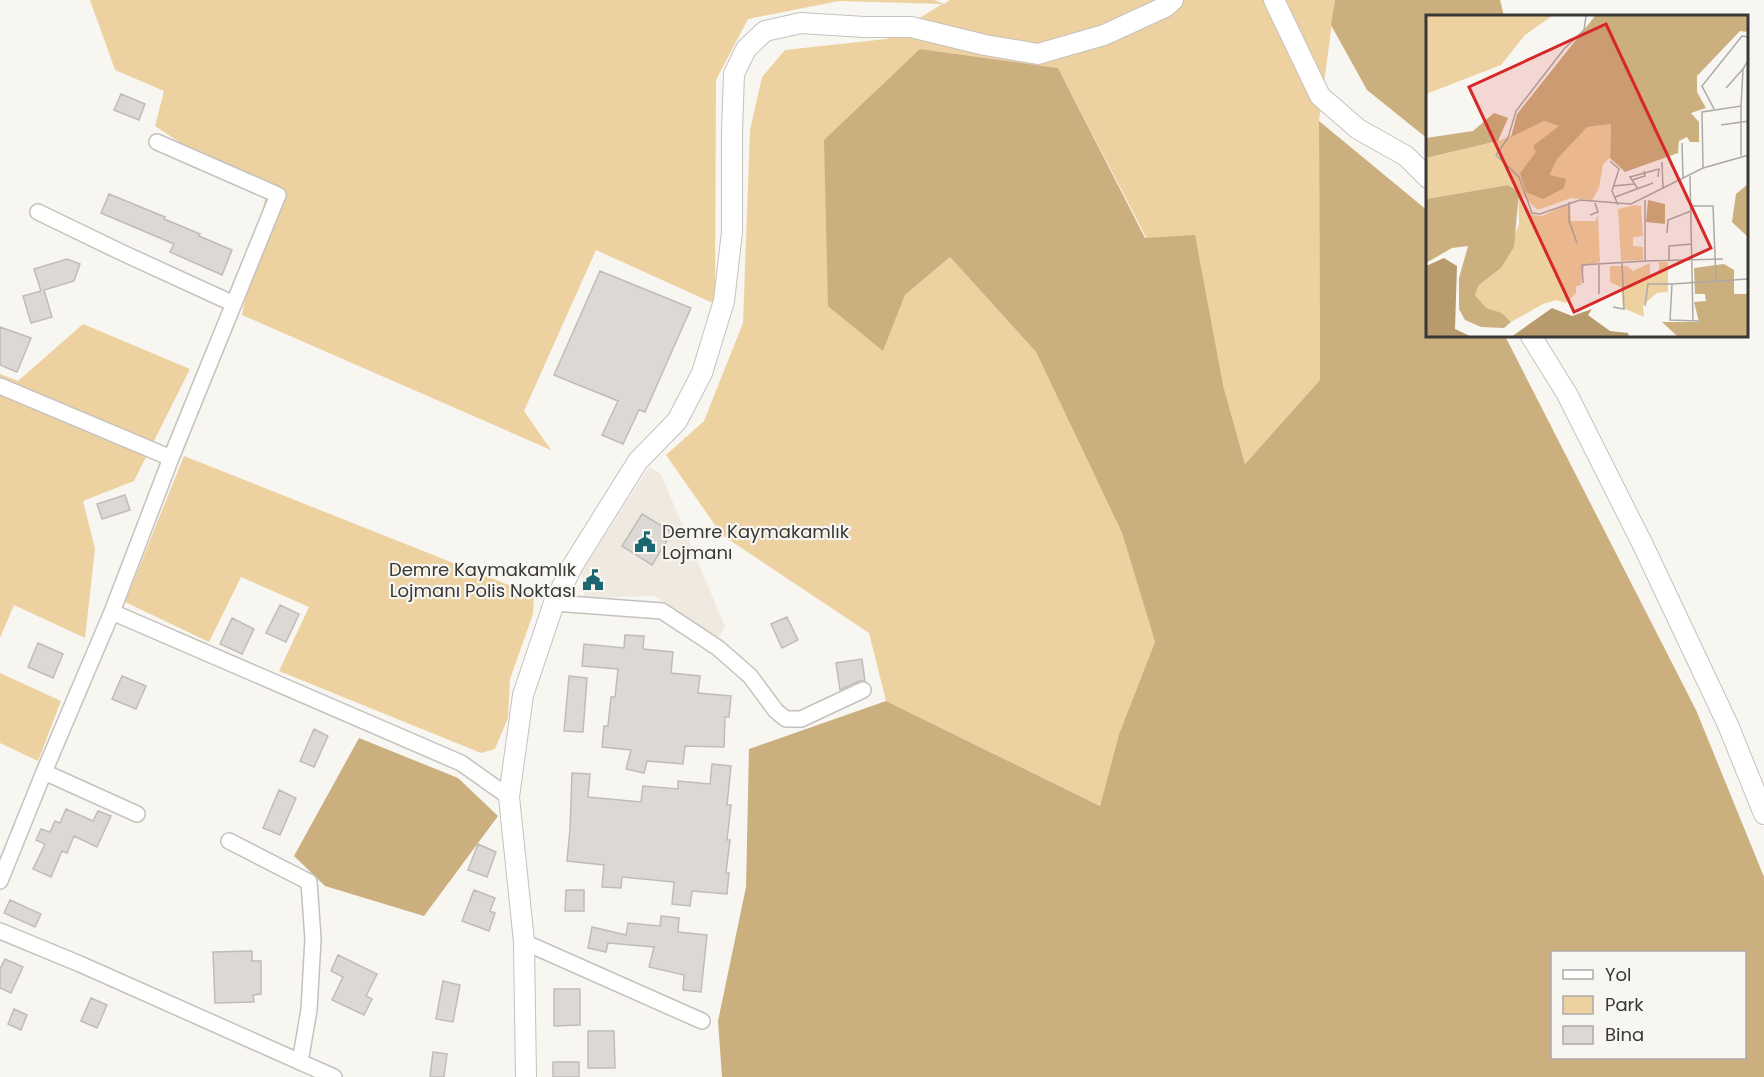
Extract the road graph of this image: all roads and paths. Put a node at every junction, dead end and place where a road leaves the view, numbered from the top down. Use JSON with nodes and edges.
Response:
{"nodes":[{"id":1,"x":1173,"y":0,"type":"edge"},
{"id":2,"x":1274,"y":0,"type":"edge"},
{"id":3,"x":157,"y":142,"type":"dead end"},
{"id":4,"x":1426,"y":176,"type":"edge"},
{"id":5,"x":38,"y":212,"type":"dead end"},
{"id":6,"x":234,"y":304,"type":"junction"},
{"id":7,"x":1532,"y":338,"type":"edge"},
{"id":8,"x":0,"y":386,"type":"edge"},
{"id":9,"x":171,"y":458,"type":"junction"},
{"id":10,"x":555,"y":603,"type":"junction"},
{"id":11,"x":112,"y":612,"type":"junction"},
{"id":12,"x":863,"y":690,"type":"dead end"},
{"id":13,"x":44,"y":772,"type":"junction"},
{"id":14,"x":509,"y":797,"type":"junction"},
{"id":15,"x":136,"y":814,"type":"dead end"},
{"id":16,"x":1764,"y":814,"type":"edge"},
{"id":17,"x":229,"y":841,"type":"dead end"},
{"id":18,"x":0,"y":881,"type":"edge"},
{"id":19,"x":0,"y":932,"type":"edge"},
{"id":20,"x":524,"y":942,"type":"junction"},
{"id":21,"x":702,"y":1021,"type":"dead end"},
{"id":22,"x":300,"y":1062,"type":"junction"},
{"id":23,"x":333,"y":1077,"type":"edge"},
{"id":24,"x":526,"y":1077,"type":"edge"}],
"edges":[{"from":1,"to":10,"type":"street"},
{"from":2,"to":4,"type":"street"},
{"from":3,"to":6,"type":"street"},
{"from":5,"to":6,"type":"street"},
{"from":6,"to":9,"type":"street"},
{"from":7,"to":16,"type":"street"},
{"from":8,"to":9,"type":"street"},
{"from":9,"to":11,"type":"street"},
{"from":10,"to":12,"type":"street"},
{"from":10,"to":14,"type":"street"},
{"from":11,"to":13,"type":"street"},
{"from":11,"to":14,"type":"street"},
{"from":13,"to":15,"type":"street"},
{"from":13,"to":18,"type":"street"},
{"from":14,"to":20,"type":"street"},
{"from":17,"to":22,"type":"street"},
{"from":19,"to":22,"type":"street"},
{"from":20,"to":21,"type":"street"},
{"from":20,"to":24,"type":"street"},
{"from":22,"to":23,"type":"street"}]}
